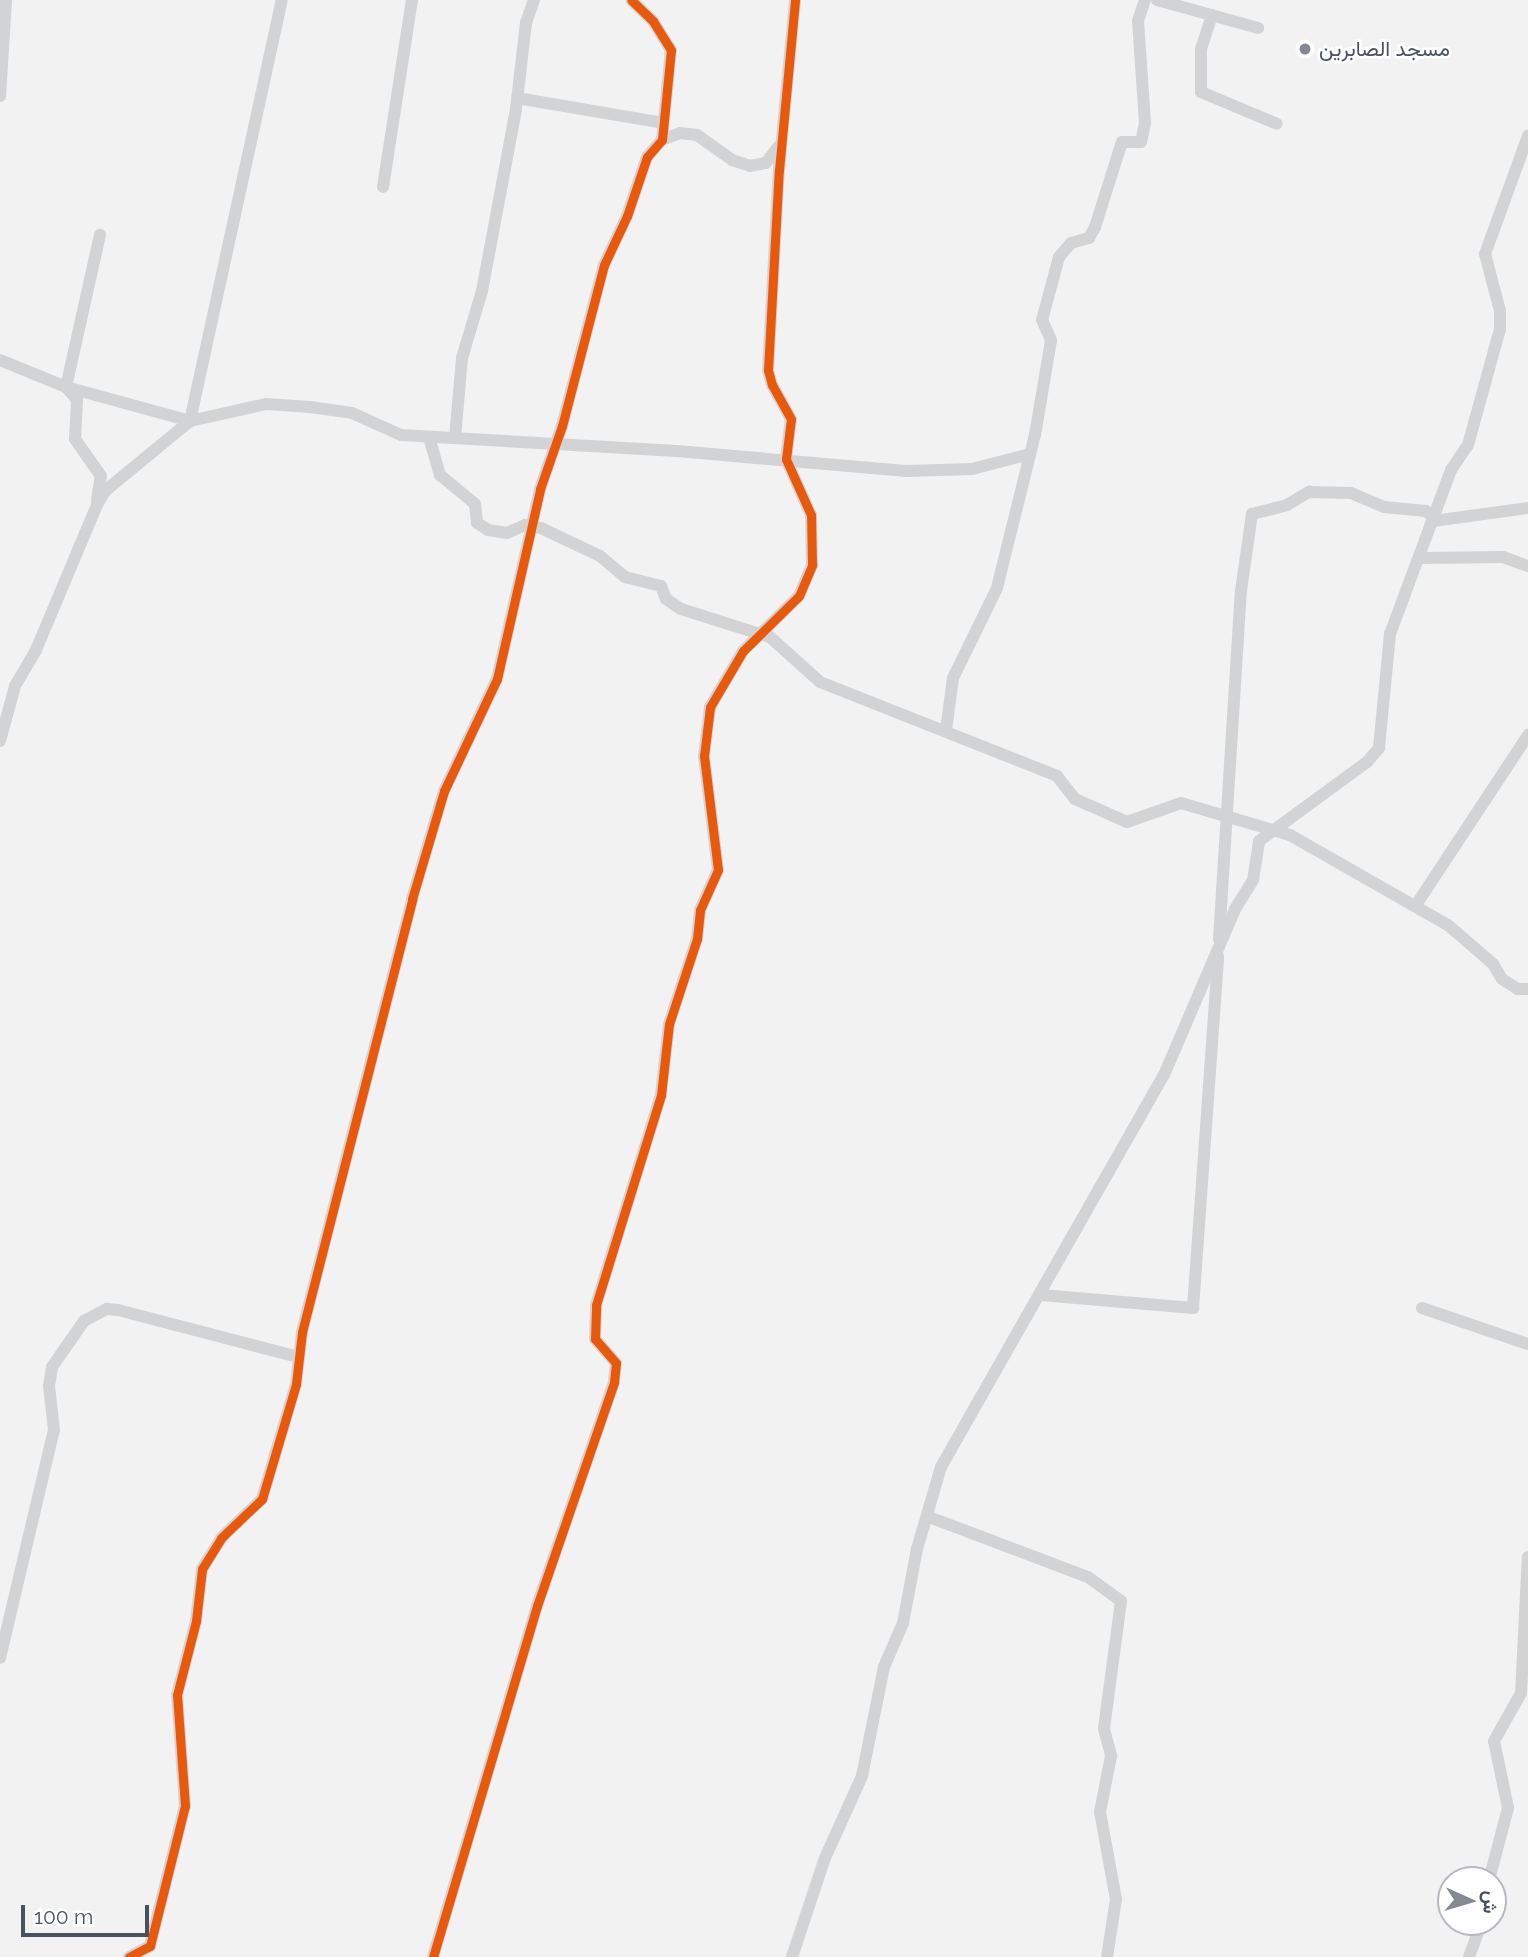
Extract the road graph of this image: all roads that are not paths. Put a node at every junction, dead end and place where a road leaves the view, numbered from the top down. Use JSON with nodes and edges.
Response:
{"nodes":[{"id":1,"x":6,"y":0,"type":"edge"},
{"id":2,"x":282,"y":0,"type":"edge"},
{"id":3,"x":412,"y":0,"type":"edge"},
{"id":4,"x":534,"y":0,"type":"edge"},
{"id":5,"x":631,"y":0,"type":"edge"},
{"id":6,"x":794,"y":0,"type":"edge"},
{"id":7,"x":1145,"y":0,"type":"edge"},
{"id":8,"x":1157,"y":0,"type":"edge"},
{"id":9,"x":1212,"y":15,"type":"junction"},
{"id":10,"x":1258,"y":28,"type":"dead end"},
{"id":11,"x":0,"y":96,"type":"edge"},
{"id":12,"x":517,"y":98,"type":"junction"},
{"id":13,"x":663,"y":123,"type":"junction"},
{"id":14,"x":786,"y":124,"type":"junction"},
{"id":15,"x":1277,"y":124,"type":"dead end"},
{"id":16,"x":1528,"y":136,"type":"edge"},
{"id":17,"x":662,"y":140,"type":"junction"},
{"id":18,"x":383,"y":187,"type":"dead end"},
{"id":19,"x":100,"y":235,"type":"dead end"},
{"id":20,"x":0,"y":360,"type":"edge"},
{"id":21,"x":66,"y":387,"type":"junction"},
{"id":22,"x":190,"y":421,"type":"junction"},
{"id":23,"x":429,"y":437,"type":"junction"},
{"id":24,"x":455,"y":438,"type":"junction"},
{"id":25,"x":555,"y":446,"type":"junction"},
{"id":26,"x":1030,"y":454,"type":"junction"},
{"id":27,"x":786,"y":459,"type":"junction"},
{"id":28,"x":97,"y":505,"type":"junction"},
{"id":29,"x":1528,"y":508,"type":"edge"},
{"id":30,"x":1433,"y":520,"type":"junction"},
{"id":31,"x":532,"y":524,"type":"junction"},
{"id":32,"x":1422,"y":558,"type":"junction"},
{"id":33,"x":1528,"y":566,"type":"edge"},
{"id":34,"x":761,"y":634,"type":"junction"},
{"id":35,"x":946,"y":730,"type":"junction"},
{"id":36,"x":1528,"y":735,"type":"edge"},
{"id":37,"x":0,"y":741,"type":"edge"},
{"id":38,"x":1224,"y":814,"type":"junction"},
{"id":39,"x":1270,"y":828,"type":"junction"},
{"id":40,"x":1416,"y":905,"type":"junction"},
{"id":41,"x":1219,"y":946,"type":"junction"},
{"id":42,"x":1528,"y":989,"type":"edge"},
{"id":43,"x":1041,"y":1296,"type":"junction"},
{"id":44,"x":1422,"y":1308,"type":"dead end"},
{"id":45,"x":1528,"y":1343,"type":"edge"},
{"id":46,"x":298,"y":1357,"type":"junction"},
{"id":47,"x":929,"y":1517,"type":"junction"},
{"id":48,"x":1528,"y":1557,"type":"edge"},
{"id":49,"x":0,"y":1658,"type":"edge"},
{"id":50,"x":1493,"y":1866,"type":"edge"},
{"id":51,"x":1477,"y":1936,"type":"edge"},
{"id":52,"x":129,"y":1957,"type":"edge"},
{"id":53,"x":433,"y":1957,"type":"edge"},
{"id":54,"x":792,"y":1957,"type":"edge"},
{"id":55,"x":1107,"y":1957,"type":"edge"},
{"id":56,"x":1469,"y":1957,"type":"edge"}],
"edges":[{"from":1,"to":11,"type":"street"},
{"from":2,"to":22,"type":"street"},
{"from":3,"to":18,"type":"street"},
{"from":4,"to":12,"type":"street"},
{"from":5,"to":13,"type":"street"},
{"from":6,"to":14,"type":"street"},
{"from":7,"to":26,"type":"street"},
{"from":8,"to":9,"type":"street"},
{"from":9,"to":10,"type":"street"},
{"from":9,"to":15,"type":"street"},
{"from":12,"to":13,"type":"street"},
{"from":12,"to":24,"type":"street"},
{"from":13,"to":17,"type":"street"},
{"from":14,"to":17,"type":"street"},
{"from":14,"to":27,"type":"street"},
{"from":16,"to":30,"type":"street"},
{"from":17,"to":25,"type":"street"},
{"from":19,"to":21,"type":"street"},
{"from":20,"to":21,"type":"street"},
{"from":21,"to":22,"type":"street"},
{"from":21,"to":28,"type":"street"},
{"from":22,"to":23,"type":"street"},
{"from":22,"to":28,"type":"street"},
{"from":23,"to":24,"type":"street"},
{"from":23,"to":31,"type":"street"},
{"from":24,"to":25,"type":"street"},
{"from":25,"to":27,"type":"street"},
{"from":25,"to":31,"type":"street"},
{"from":26,"to":27,"type":"street"},
{"from":26,"to":35,"type":"street"},
{"from":27,"to":34,"type":"street"},
{"from":28,"to":37,"type":"street"},
{"from":29,"to":30,"type":"street"},
{"from":30,"to":32,"type":"street"},
{"from":30,"to":38,"type":"street"},
{"from":31,"to":34,"type":"street"},
{"from":31,"to":46,"type":"street"},
{"from":32,"to":33,"type":"street"},
{"from":32,"to":39,"type":"street"},
{"from":34,"to":35,"type":"street"},
{"from":34,"to":53,"type":"street"},
{"from":35,"to":38,"type":"street"},
{"from":36,"to":40,"type":"street"},
{"from":38,"to":39,"type":"street"},
{"from":38,"to":41,"type":"street"},
{"from":39,"to":40,"type":"street"},
{"from":39,"to":41,"type":"street"},
{"from":40,"to":42,"type":"street"},
{"from":41,"to":43,"type":"street"},
{"from":41,"to":43,"type":"street"},
{"from":43,"to":47,"type":"street"},
{"from":44,"to":45,"type":"street"},
{"from":46,"to":49,"type":"street"},
{"from":46,"to":52,"type":"street"},
{"from":47,"to":54,"type":"street"},
{"from":47,"to":55,"type":"street"},
{"from":48,"to":50,"type":"street"},
{"from":51,"to":56,"type":"street"}]}
